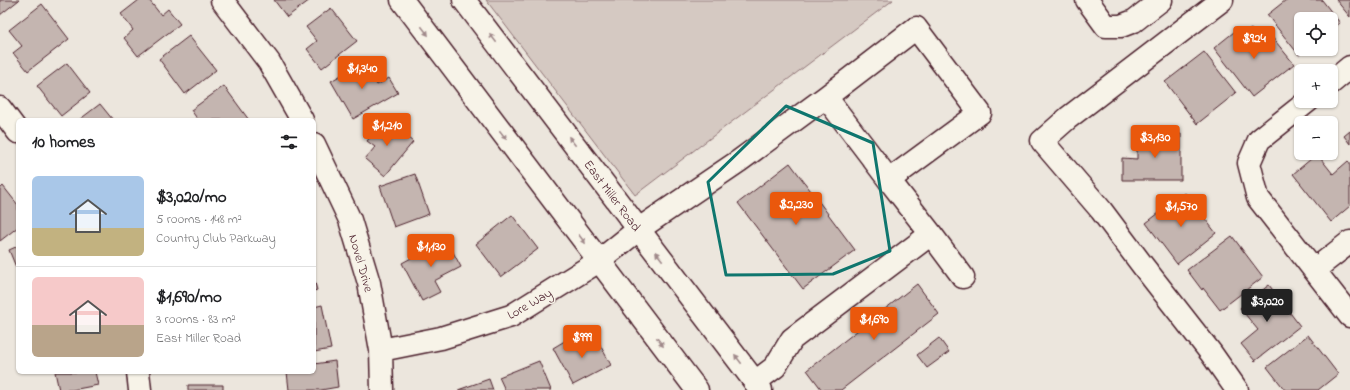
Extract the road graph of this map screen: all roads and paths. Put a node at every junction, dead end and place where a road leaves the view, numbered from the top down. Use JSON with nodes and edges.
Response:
{"nodes":[{"id":1,"x":222,"y":0,"type":"edge"},
{"id":2,"x":402,"y":0,"type":"edge"},
{"id":3,"x":464,"y":0,"type":"edge"},
{"id":4,"x":1087,"y":0,"type":"edge"},
{"id":5,"x":1161,"y":0,"type":"edge"},
{"id":6,"x":1222,"y":0,"type":"edge"},
{"id":7,"x":1350,"y":68,"type":"edge"},
{"id":8,"x":1338,"y":77,"type":"edge"},
{"id":9,"x":826,"y":97,"type":"junction"},
{"id":10,"x":0,"y":108,"type":"edge"},
{"id":11,"x":1299,"y":108,"type":"edge"},
{"id":12,"x":301,"y":118,"type":"edge"},
{"id":13,"x":16,"y":129,"type":"edge"},
{"id":14,"x":316,"y":148,"type":"edge"},
{"id":15,"x":889,"y":180,"type":"junction"},
{"id":16,"x":639,"y":229,"type":"junction"},
{"id":17,"x":931,"y":234,"type":"junction"},
{"id":18,"x":1350,"y":242,"type":"edge"},
{"id":19,"x":598,"y":261,"type":"junction"},
{"id":20,"x":1314,"y":270,"type":"junction"},
{"id":21,"x":963,"y":277,"type":"dead end"},
{"id":22,"x":1350,"y":316,"type":"edge"},
{"id":23,"x":381,"y":350,"type":"junction"},
{"id":24,"x":138,"y":374,"type":"edge"},
{"id":25,"x":758,"y":386,"type":"edge"},
{"id":26,"x":140,"y":390,"type":"edge"},
{"id":27,"x":382,"y":390,"type":"edge"},
{"id":28,"x":697,"y":390,"type":"edge"},
{"id":29,"x":1237,"y":390,"type":"edge"}],
"edges":[{"from":1,"to":12,"type":"street"},
{"from":2,"to":19,"type":"street","one_way":true},
{"from":16,"to":3,"type":"street","name":"East Miller Road","one_way":true},
{"from":4,"to":5,"type":"street"},
{"from":6,"to":29,"type":"street"},
{"from":7,"to":8,"type":"street"},
{"from":9,"to":15,"type":"street"},
{"from":9,"to":15,"type":"street","name":"Lore Way"},
{"from":9,"to":16,"type":"street","name":"Lore Way"},
{"from":10,"to":13,"type":"street"},
{"from":11,"to":20,"type":"street"},
{"from":14,"to":23,"type":"street","name":"Novel Drive"},
{"from":15,"to":17,"type":"street"},
{"from":16,"to":19,"type":"street","name":"Lore Way"},
{"from":25,"to":16,"type":"street","name":"East Miller Road","one_way":true},
{"from":17,"to":21,"type":"street"},
{"from":17,"to":25,"type":"street"},
{"from":18,"to":20,"type":"street"},
{"from":19,"to":23,"type":"street","name":"Lore Way"},
{"from":19,"to":28,"type":"street","one_way":true},
{"from":20,"to":22,"type":"street"},
{"from":23,"to":27,"type":"street","name":"Novel Drive"},
{"from":24,"to":26,"type":"street"}]}
